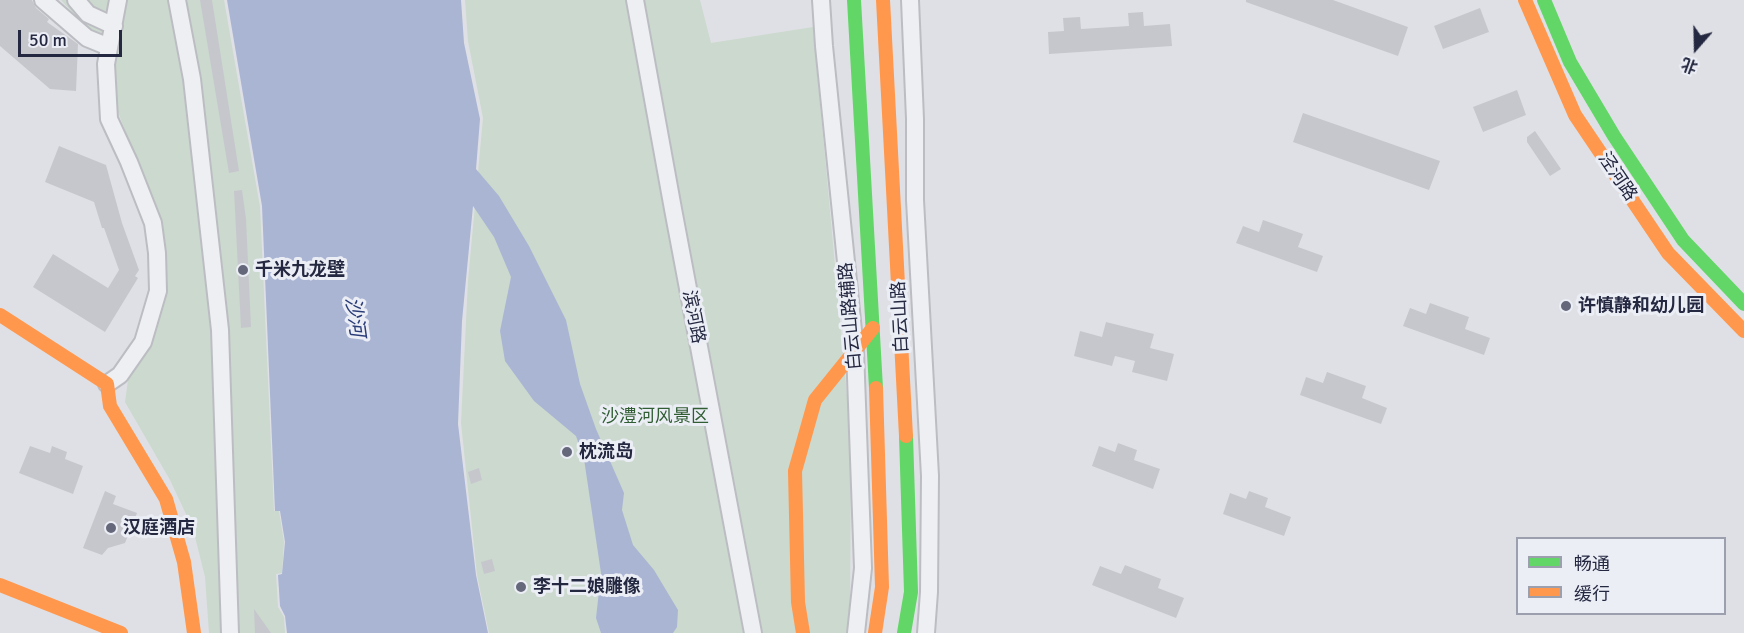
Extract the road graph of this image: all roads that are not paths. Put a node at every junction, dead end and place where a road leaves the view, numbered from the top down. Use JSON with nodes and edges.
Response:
{"nodes":[{"id":1,"x":43,"y":0,"type":"edge"},
{"id":2,"x":76,"y":0,"type":"edge"},
{"id":3,"x":118,"y":0,"type":"edge"},
{"id":4,"x":177,"y":0,"type":"edge"},
{"id":5,"x":636,"y":0,"type":"edge"},
{"id":6,"x":821,"y":0,"type":"edge"},
{"id":7,"x":854,"y":0,"type":"edge"},
{"id":8,"x":883,"y":0,"type":"edge"},
{"id":9,"x":910,"y":0,"type":"edge"},
{"id":10,"x":1525,"y":0,"type":"edge"},
{"id":11,"x":1544,"y":0,"type":"edge"},
{"id":12,"x":114,"y":26,"type":"junction"},
{"id":13,"x":110,"y":47,"type":"junction"},
{"id":14,"x":1744,"y":304,"type":"edge"},
{"id":15,"x":0,"y":315,"type":"edge"},
{"id":16,"x":873,"y":327,"type":"junction"},
{"id":17,"x":1744,"y":331,"type":"edge"},
{"id":18,"x":855,"y":350,"type":"junction"},
{"id":19,"x":106,"y":384,"type":"junction"},
{"id":20,"x":0,"y":585,"type":"edge"},
{"id":21,"x":121,"y":633,"type":"edge"},
{"id":22,"x":194,"y":633,"type":"edge"},
{"id":23,"x":230,"y":633,"type":"edge"},
{"id":24,"x":753,"y":633,"type":"edge"},
{"id":25,"x":802,"y":633,"type":"edge"},
{"id":26,"x":856,"y":633,"type":"edge"},
{"id":27,"x":875,"y":633,"type":"edge"},
{"id":28,"x":904,"y":633,"type":"edge"},
{"id":29,"x":926,"y":633,"type":"edge"}],
"edges":[{"from":1,"to":13,"type":"street"},
{"from":2,"to":12,"type":"street"},
{"from":3,"to":12,"type":"street"},
{"from":4,"to":23,"type":"street"},
{"from":5,"to":24,"type":"street","name":"滨河路"},
{"from":6,"to":18,"type":"street","name":"白云山路辅路"},
{"from":7,"to":16,"type":"main road","name":"白云山路"},
{"from":8,"to":28,"type":"main road","name":"白云山路"},
{"from":9,"to":29,"type":"street"},
{"from":10,"to":17,"type":"main road","name":"泾河路"},
{"from":11,"to":14,"type":"main road","name":"泾河路"},
{"from":12,"to":13,"type":"street"},
{"from":13,"to":19,"type":"street"},
{"from":15,"to":19,"type":"main road"},
{"from":16,"to":18,"type":"main road"},
{"from":16,"to":27,"type":"main road","name":"白云山路"},
{"from":18,"to":25,"type":"main road"},
{"from":18,"to":26,"type":"street","name":"白云山路辅路"},
{"from":19,"to":22,"type":"main road"},
{"from":20,"to":21,"type":"main road"}]}
